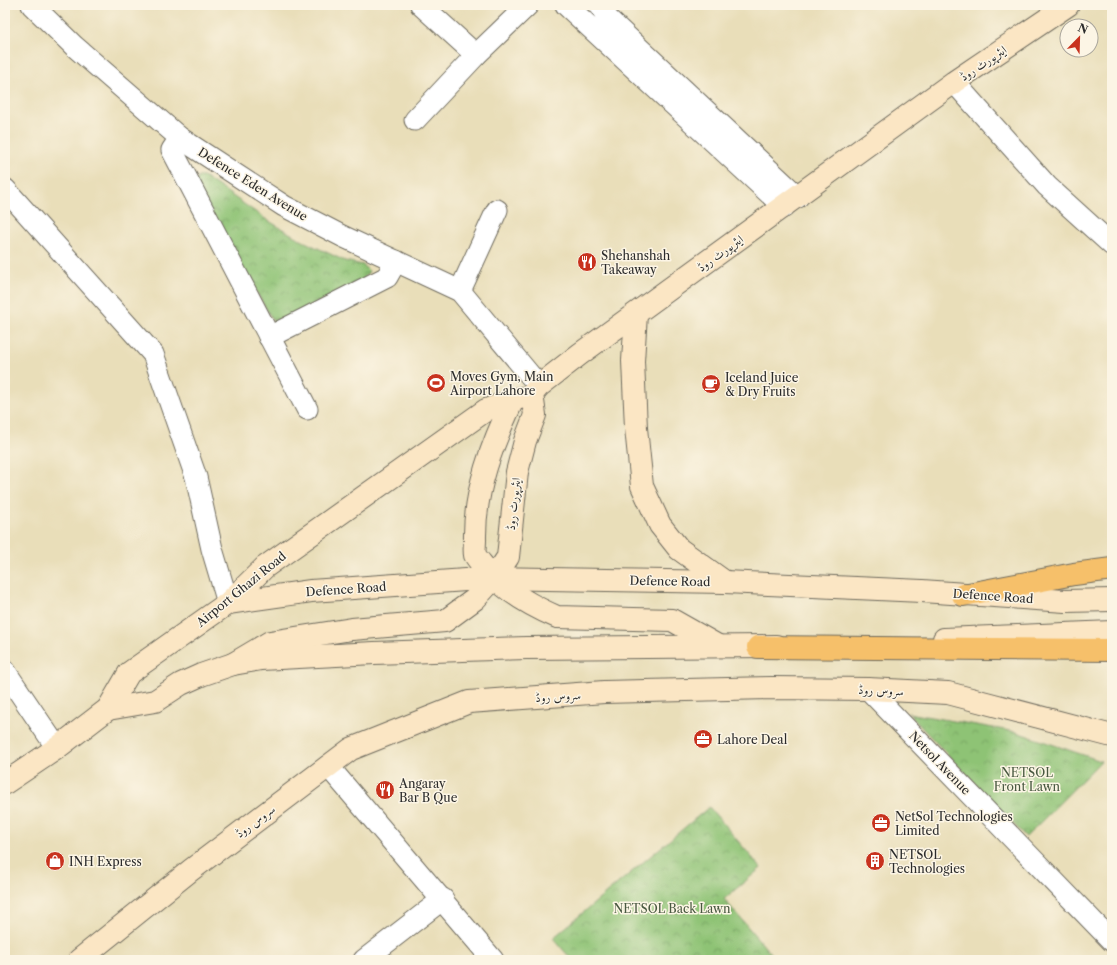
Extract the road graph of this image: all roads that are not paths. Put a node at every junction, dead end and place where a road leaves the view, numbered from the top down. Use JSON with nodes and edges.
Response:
{"nodes":[{"id":1,"x":32,"y":5,"type":"edge"},
{"id":2,"x":421,"y":5,"type":"edge"},
{"id":3,"x":528,"y":5,"type":"edge"},
{"id":4,"x":566,"y":5,"type":"edge"},
{"id":5,"x":600,"y":5,"type":"edge"},
{"id":6,"x":1068,"y":5,"type":"edge"},
{"id":7,"x":476,"y":55,"type":"junction"},
{"id":8,"x":954,"y":82,"type":"junction"},
{"id":9,"x":415,"y":120,"type":"dead end"},
{"id":10,"x":180,"y":138,"type":"junction"},
{"id":11,"x":5,"y":189,"type":"edge"},
{"id":12,"x":791,"y":202,"type":"junction"},
{"id":13,"x":497,"y":210,"type":"dead end"},
{"id":14,"x":1112,"y":245,"type":"edge"},
{"id":15,"x":396,"y":261,"type":"junction"},
{"id":16,"x":460,"y":291,"type":"junction"},
{"id":17,"x":636,"y":314,"type":"junction"},
{"id":18,"x":269,"y":337,"type":"junction"},
{"id":19,"x":528,"y":394,"type":"junction"},
{"id":20,"x":307,"y":409,"type":"dead end"},
{"id":21,"x":1112,"y":569,"type":"edge"},
{"id":22,"x":494,"y":578,"type":"junction"},
{"id":23,"x":725,"y":582,"type":"junction"},
{"id":24,"x":963,"y":595,"type":"junction"},
{"id":25,"x":1112,"y":600,"type":"edge"},
{"id":26,"x":228,"y":603,"type":"junction"},
{"id":27,"x":1112,"y":632,"type":"edge"},
{"id":28,"x":719,"y":646,"type":"junction"},
{"id":29,"x":758,"y":647,"type":"junction"},
{"id":30,"x":1112,"y":650,"type":"edge"},
{"id":31,"x":233,"y":664,"type":"junction"},
{"id":32,"x":5,"y":671,"type":"edge"},
{"id":33,"x":868,"y":689,"type":"junction"},
{"id":34,"x":108,"y":709,"type":"junction"},
{"id":35,"x":1112,"y":736,"type":"edge"},
{"id":36,"x":57,"y":748,"type":"junction"},
{"id":37,"x":328,"y":766,"type":"junction"},
{"id":38,"x":5,"y":783,"type":"edge"},
{"id":39,"x":443,"y":899,"type":"junction"},
{"id":40,"x":1112,"y":941,"type":"edge"},
{"id":41,"x":79,"y":960,"type":"edge"},
{"id":42,"x":364,"y":960,"type":"edge"},
{"id":43,"x":494,"y":960,"type":"edge"}],
"edges":[{"from":1,"to":10,"type":"street","name":"Defence Eden Avenue"},
{"from":2,"to":7,"type":"street"},
{"from":3,"to":7,"type":"street"},
{"from":4,"to":12,"type":"street"},
{"from":5,"to":12,"type":"street"},
{"from":6,"to":8,"type":"main road","name":"ایئرپورٹ روڈ"},
{"from":7,"to":9,"type":"street"},
{"from":8,"to":12,"type":"main road","name":"ایئرپورٹ روڈ"},
{"from":8,"to":14,"type":"street"},
{"from":10,"to":15,"type":"street","name":"Defence Eden Avenue"},
{"from":10,"to":18,"type":"street"},
{"from":11,"to":26,"type":"street"},
{"from":12,"to":17,"type":"main road","name":"ایئرپورٹ روڈ"},
{"from":13,"to":16,"type":"street"},
{"from":15,"to":16,"type":"street","name":"Defence Eden Avenue"},
{"from":15,"to":18,"type":"street"},
{"from":16,"to":19,"type":"street","name":"Defence Eden Avenue"},
{"from":17,"to":19,"type":"main road","name":"ایئرپورٹ روڈ"},
{"from":17,"to":23,"type":"main road"},
{"from":18,"to":20,"type":"street"},
{"from":19,"to":22,"type":"main road","name":"ایئرپورٹ روڈ"},
{"from":19,"to":22,"type":"main road"},
{"from":19,"to":26,"type":"main road","name":"Airport Ghazi Road"},
{"from":21,"to":24,"type":"highway"},
{"from":22,"to":23,"type":"main road","name":"Defence Road"},
{"from":22,"to":26,"type":"main road","name":"Defence Road"},
{"from":22,"to":28,"type":"main road"},
{"from":22,"to":31,"type":"main road","name":"ایئرپورٹ روڈ"},
{"from":23,"to":24,"type":"main road","name":"Defence Road"},
{"from":24,"to":25,"type":"main road","name":"Defence Road"},
{"from":26,"to":34,"type":"main road","name":"Airport Ghazi Road"},
{"from":27,"to":29,"type":"main road"},
{"from":28,"to":29,"type":"main road"},
{"from":28,"to":31,"type":"main road"},
{"from":29,"to":30,"type":"highway"},
{"from":31,"to":34,"type":"main road"},
{"from":32,"to":36,"type":"street"},
{"from":33,"to":35,"type":"main road","name":"سروس روڈ"},
{"from":33,"to":37,"type":"main road","name":"سروس روڈ"},
{"from":33,"to":40,"type":"street","name":"Netsol Avenue"},
{"from":34,"to":36,"type":"main road","name":"Airport Ghazi Road"},
{"from":36,"to":38,"type":"main road","name":"Airport Ghazi Road"},
{"from":37,"to":39,"type":"street"},
{"from":37,"to":41,"type":"main road","name":"سروس روڈ"},
{"from":39,"to":42,"type":"street"},
{"from":39,"to":43,"type":"street"}]}
